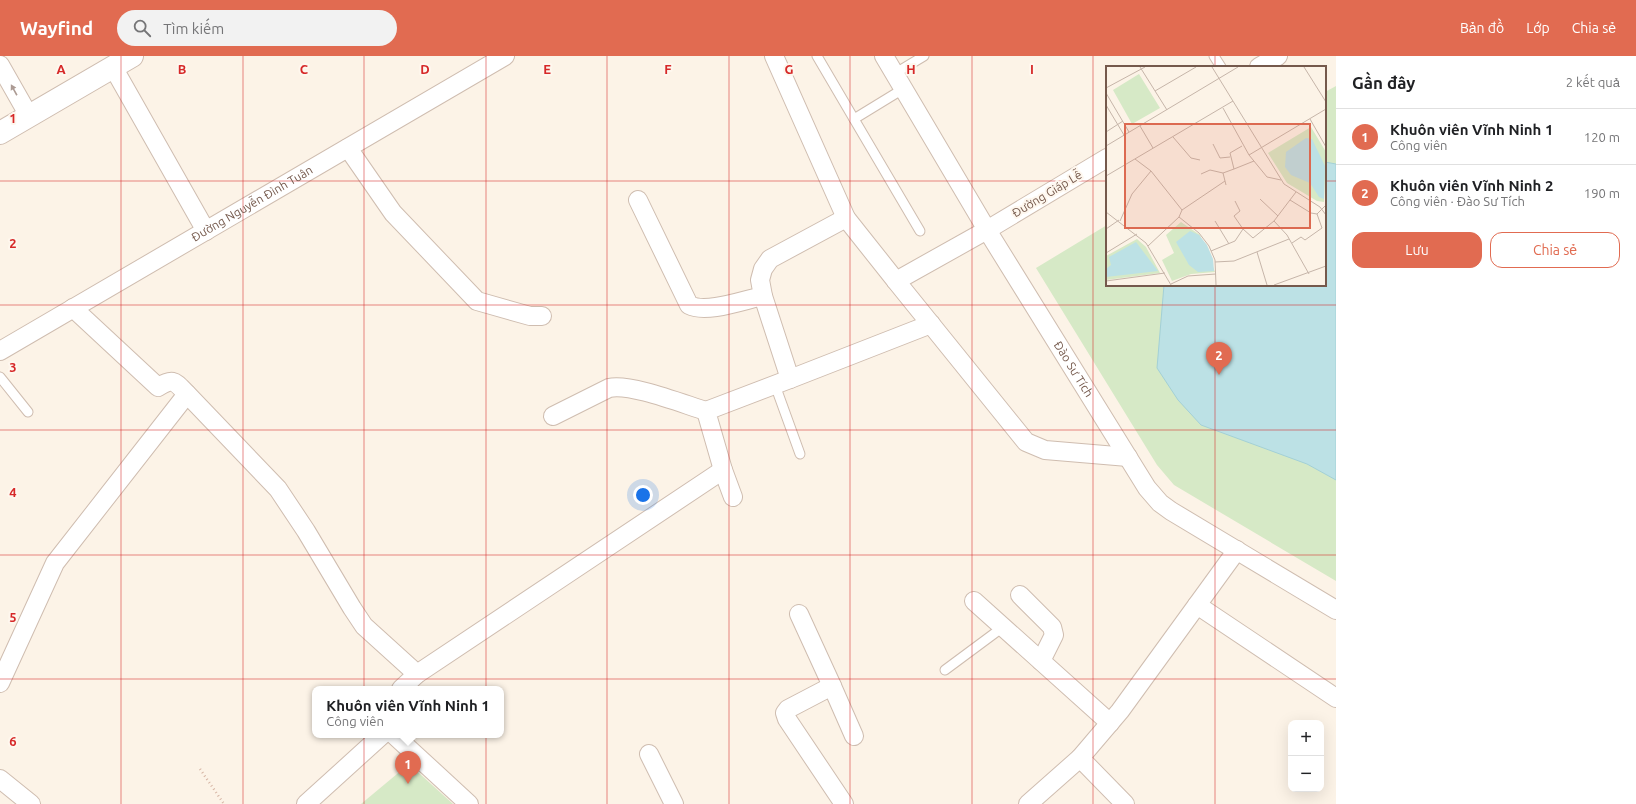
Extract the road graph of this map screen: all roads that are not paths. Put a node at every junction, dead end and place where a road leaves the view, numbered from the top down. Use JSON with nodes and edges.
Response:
{"nodes":[{"id":1,"x":132,"y":56,"type":"edge"},
{"id":2,"x":505,"y":56,"type":"edge"},
{"id":3,"x":774,"y":56,"type":"edge"},
{"id":4,"x":817,"y":56,"type":"edge"},
{"id":5,"x":884,"y":56,"type":"edge"},
{"id":6,"x":924,"y":56,"type":"edge"},
{"id":7,"x":1214,"y":56,"type":"edge"},
{"id":8,"x":1278,"y":56,"type":"edge"},
{"id":9,"x":0,"y":64,"type":"edge"},
{"id":10,"x":1220,"y":66,"type":"edge"},
{"id":11,"x":1261,"y":66,"type":"edge"},
{"id":12,"x":113,"y":67,"type":"junction"},
{"id":13,"x":899,"y":82,"type":"junction"},
{"id":14,"x":28,"y":116,"type":"junction"},
{"id":15,"x":854,"y":119,"type":"junction"},
{"id":16,"x":0,"y":133,"type":"edge"},
{"id":17,"x":348,"y":148,"type":"junction"},
{"id":18,"x":1106,"y":159,"type":"edge"},
{"id":19,"x":638,"y":200,"type":"dead end"},
{"id":20,"x":846,"y":218,"type":"junction"},
{"id":21,"x":988,"y":230,"type":"junction"},
{"id":22,"x":206,"y":231,"type":"junction"},
{"id":23,"x":920,"y":231,"type":"dead end"},
{"id":24,"x":896,"y":281,"type":"junction"},
{"id":25,"x":763,"y":296,"type":"junction"},
{"id":26,"x":73,"y":308,"type":"junction"},
{"id":27,"x":542,"y":316,"type":"dead end"},
{"id":28,"x":931,"y":324,"type":"junction"},
{"id":29,"x":0,"y":351,"type":"edge"},
{"id":30,"x":0,"y":377,"type":"edge"},
{"id":31,"x":783,"y":382,"type":"junction"},
{"id":32,"x":187,"y":394,"type":"junction"},
{"id":33,"x":706,"y":411,"type":"junction"},
{"id":34,"x":28,"y":412,"type":"dead end"},
{"id":35,"x":553,"y":416,"type":"dead end"},
{"id":36,"x":800,"y":454,"type":"dead end"},
{"id":37,"x":1128,"y":457,"type":"junction"},
{"id":38,"x":724,"y":470,"type":"junction"},
{"id":39,"x":733,"y":497,"type":"dead end"},
{"id":40,"x":1237,"y":550,"type":"junction"},
{"id":41,"x":1020,"y":595,"type":"dead end"},
{"id":42,"x":974,"y":601,"type":"dead end"},
{"id":43,"x":1197,"y":605,"type":"junction"},
{"id":44,"x":1336,"y":610,"type":"edge"},
{"id":45,"x":799,"y":614,"type":"dead end"},
{"id":46,"x":1003,"y":627,"type":"junction"},
{"id":47,"x":1041,"y":661,"type":"junction"},
{"id":48,"x":945,"y":670,"type":"dead end"},
{"id":49,"x":417,"y":674,"type":"junction"},
{"id":50,"x":0,"y":683,"type":"edge"},
{"id":51,"x":404,"y":686,"type":"edge"},
{"id":52,"x":832,"y":686,"type":"junction"},
{"id":53,"x":1336,"y":698,"type":"edge"},
{"id":54,"x":1110,"y":722,"type":"junction"},
{"id":55,"x":854,"y":736,"type":"dead end"},
{"id":56,"x":379,"y":738,"type":"edge"},
{"id":57,"x":397,"y":738,"type":"edge"},
{"id":58,"x":649,"y":754,"type":"dead end"},
{"id":59,"x":1080,"y":758,"type":"junction"},
{"id":60,"x":0,"y":779,"type":"edge"},
{"id":61,"x":32,"y":804,"type":"edge"},
{"id":62,"x":306,"y":804,"type":"edge"},
{"id":63,"x":469,"y":804,"type":"edge"},
{"id":64,"x":674,"y":804,"type":"edge"},
{"id":65,"x":844,"y":804,"type":"edge"},
{"id":66,"x":1028,"y":804,"type":"edge"},
{"id":67,"x":1125,"y":804,"type":"edge"}],
"edges":[{"from":1,"to":12,"type":"street"},
{"from":2,"to":17,"type":"street","name":"Đường Nguyễn Đình Tuân"},
{"from":3,"to":20,"type":"street"},
{"from":4,"to":15,"type":"lane"},
{"from":5,"to":13,"type":"street","name":"Đào Sư Tích"},
{"from":6,"to":13,"type":"lane"},
{"from":7,"to":10,"type":"lane"},
{"from":8,"to":11,"type":"street"},
{"from":14,"to":9,"type":"street","one_way":true},
{"from":12,"to":14,"type":"street"},
{"from":12,"to":22,"type":"street"},
{"from":13,"to":15,"type":"lane"},
{"from":13,"to":21,"type":"street","name":"Đào Sư Tích"},
{"from":14,"to":16,"type":"street"},
{"from":15,"to":23,"type":"lane"},
{"from":17,"to":22,"type":"street","name":"Đường Nguyễn Đình Tuân"},
{"from":17,"to":27,"type":"street"},
{"from":18,"to":21,"type":"street","name":"Đường Giáp Lễ"},
{"from":19,"to":25,"type":"street"},
{"from":20,"to":24,"type":"street"},
{"from":20,"to":25,"type":"street"},
{"from":21,"to":24,"type":"street","name":"Đường Giáp Lễ"},
{"from":21,"to":37,"type":"street","name":"Đào Sư Tích"},
{"from":22,"to":26,"type":"street","name":"Đường Nguyễn Đình Tuân"},
{"from":24,"to":28,"type":"street"},
{"from":25,"to":31,"type":"street"},
{"from":26,"to":29,"type":"street","name":"Đường Nguyễn Đình Tuân"},
{"from":26,"to":32,"type":"street"},
{"from":28,"to":31,"type":"street"},
{"from":28,"to":37,"type":"street"},
{"from":30,"to":34,"type":"lane"},
{"from":31,"to":33,"type":"street"},
{"from":31,"to":36,"type":"lane"},
{"from":32,"to":49,"type":"street"},
{"from":32,"to":50,"type":"street"},
{"from":33,"to":35,"type":"street"},
{"from":33,"to":38,"type":"street"},
{"from":37,"to":40,"type":"street","name":"Đào Sư Tích"},
{"from":38,"to":39,"type":"street"},
{"from":38,"to":49,"type":"street"},
{"from":40,"to":43,"type":"street"},
{"from":40,"to":44,"type":"street","name":"Đào Sư Tích"},
{"from":41,"to":47,"type":"street"},
{"from":42,"to":46,"type":"street"},
{"from":43,"to":53,"type":"street"},
{"from":43,"to":54,"type":"street"},
{"from":45,"to":52,"type":"street"},
{"from":46,"to":47,"type":"street"},
{"from":46,"to":48,"type":"lane"},
{"from":47,"to":54,"type":"street"},
{"from":49,"to":51,"type":"street"},
{"from":52,"to":55,"type":"street"},
{"from":52,"to":65,"type":"street"},
{"from":54,"to":59,"type":"street"},
{"from":56,"to":62,"type":"street"},
{"from":57,"to":63,"type":"street"},
{"from":58,"to":64,"type":"street"},
{"from":59,"to":66,"type":"street"},
{"from":59,"to":67,"type":"street"},
{"from":60,"to":61,"type":"street"}]}
